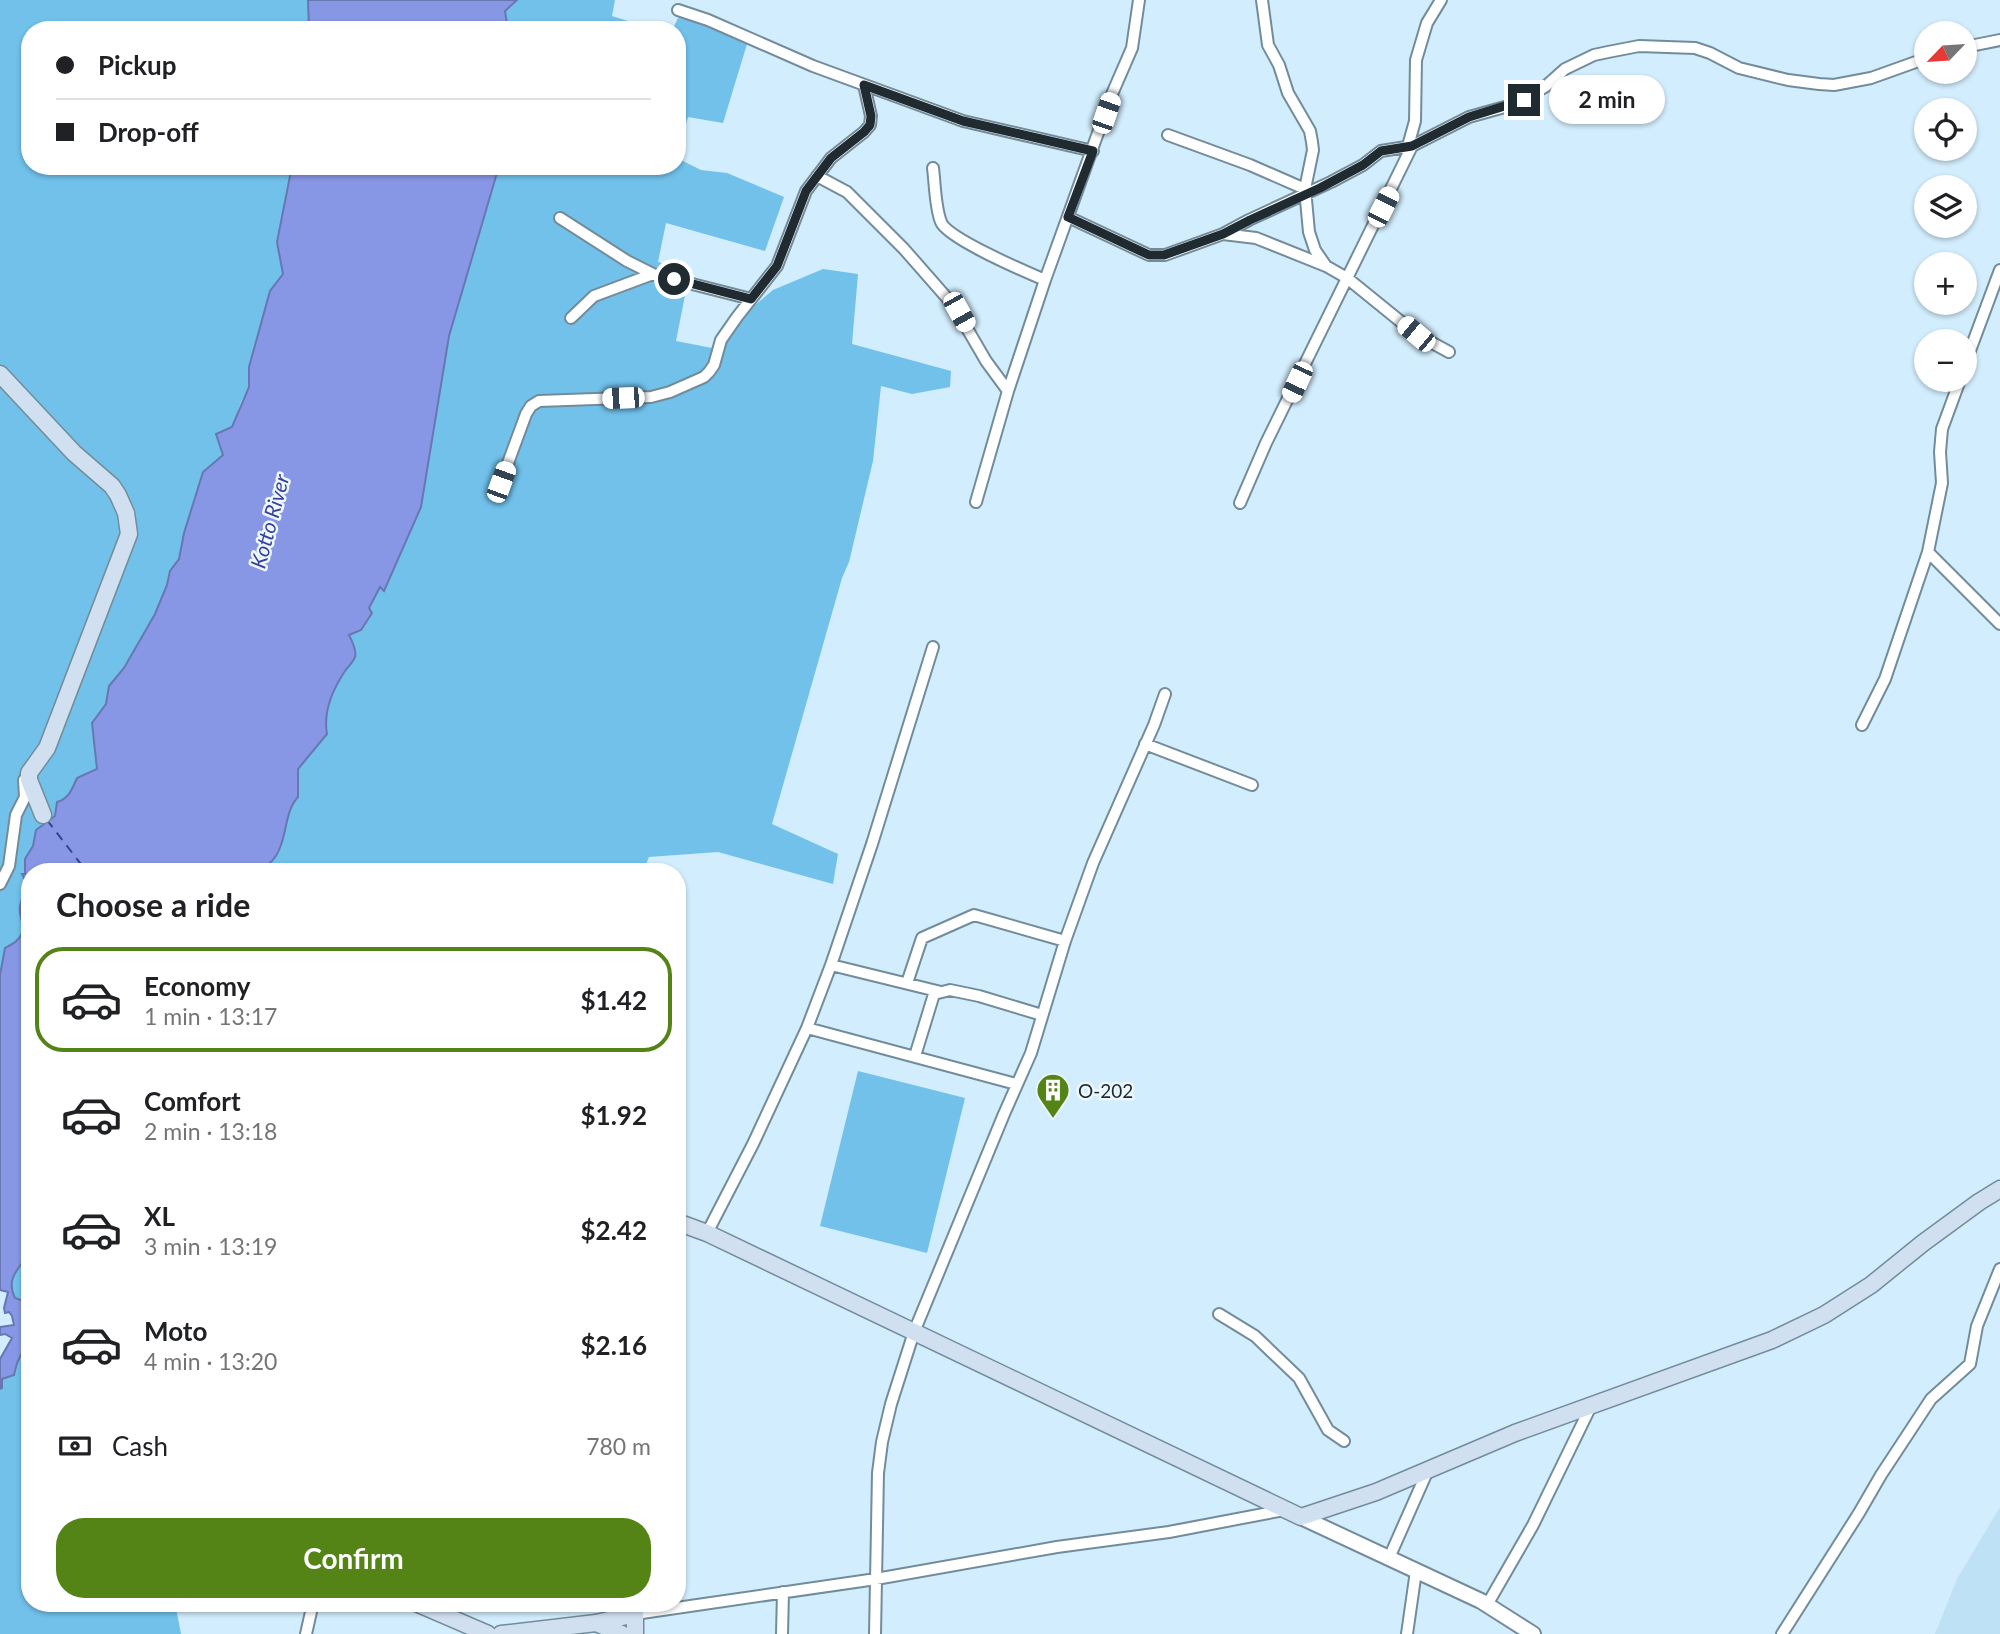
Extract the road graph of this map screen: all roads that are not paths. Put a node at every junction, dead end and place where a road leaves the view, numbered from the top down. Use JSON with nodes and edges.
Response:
{"nodes":[{"id":1,"x":1139,"y":0,"type":"edge"},
{"id":2,"x":1262,"y":0,"type":"edge"},
{"id":3,"x":1441,"y":0,"type":"edge"},
{"id":4,"x":678,"y":10,"type":"dead end"},
{"id":5,"x":2000,"y":40,"type":"edge"},
{"id":6,"x":1978,"y":44,"type":"edge"},
{"id":7,"x":1914,"y":63,"type":"edge"},
{"id":8,"x":864,"y":85,"type":"junction"},
{"id":9,"x":1168,"y":135,"type":"dead end"},
{"id":10,"x":1410,"y":146,"type":"junction"},
{"id":11,"x":1093,"y":151,"type":"junction"},
{"id":12,"x":933,"y":167,"type":"dead end"},
{"id":13,"x":817,"y":176,"type":"junction"},
{"id":14,"x":1305,"y":192,"type":"junction"},
{"id":15,"x":1068,"y":217,"type":"junction"},
{"id":16,"x":560,"y":218,"type":"dead end"},
{"id":17,"x":1223,"y":234,"type":"junction"},
{"id":18,"x":1326,"y":265,"type":"junction"},
{"id":19,"x":2000,"y":270,"type":"edge"},
{"id":20,"x":653,"y":274,"type":"junction"},
{"id":21,"x":1347,"y":278,"type":"junction"},
{"id":22,"x":1045,"y":280,"type":"junction"},
{"id":23,"x":751,"y":299,"type":"junction"},
{"id":24,"x":571,"y":318,"type":"dead end"},
{"id":25,"x":1977,"y":332,"type":"edge"},
{"id":26,"x":1449,"y":352,"type":"dead end"},
{"id":27,"x":0,"y":374,"type":"edge"},
{"id":28,"x":1008,"y":391,"type":"junction"},
{"id":29,"x":1955,"y":392,"type":"edge"},
{"id":30,"x":501,"y":482,"type":"dead end"},
{"id":31,"x":976,"y":502,"type":"dead end"},
{"id":32,"x":1240,"y":503,"type":"dead end"},
{"id":33,"x":1928,"y":552,"type":"junction"},
{"id":34,"x":2000,"y":624,"type":"edge"},
{"id":35,"x":933,"y":647,"type":"dead end"},
{"id":36,"x":1166,"y":694,"type":"dead end"},
{"id":37,"x":1862,"y":725,"type":"dead end"},
{"id":38,"x":1145,"y":744,"type":"junction"},
{"id":39,"x":28,"y":777,"type":"junction"},
{"id":40,"x":1252,"y":785,"type":"dead end"},
{"id":41,"x":43,"y":815,"type":"dead end"},
{"id":42,"x":0,"y":884,"type":"edge"},
{"id":43,"x":1065,"y":941,"type":"junction"},
{"id":44,"x":831,"y":965,"type":"junction"},
{"id":45,"x":907,"y":984,"type":"junction"},
{"id":46,"x":942,"y":992,"type":"junction"},
{"id":47,"x":1042,"y":1015,"type":"junction"},
{"id":48,"x":807,"y":1028,"type":"junction"},
{"id":49,"x":915,"y":1056,"type":"junction"},
{"id":50,"x":1016,"y":1084,"type":"junction"},
{"id":51,"x":2000,"y":1189,"type":"edge"},
{"id":52,"x":686,"y":1225,"type":"edge"},
{"id":53,"x":707,"y":1233,"type":"junction"},
{"id":54,"x":2000,"y":1269,"type":"edge"},
{"id":55,"x":1219,"y":1314,"type":"dead end"},
{"id":56,"x":914,"y":1332,"type":"junction"},
{"id":57,"x":1590,"y":1408,"type":"junction"},
{"id":58,"x":1344,"y":1441,"type":"dead end"},
{"id":59,"x":1428,"y":1470,"type":"junction"},
{"id":60,"x":1284,"y":1510,"type":"junction"},
{"id":61,"x":1301,"y":1517,"type":"junction"},
{"id":62,"x":1389,"y":1558,"type":"junction"},
{"id":63,"x":1416,"y":1571,"type":"junction"},
{"id":64,"x":876,"y":1579,"type":"junction"},
{"id":65,"x":783,"y":1592,"type":"junction"},
{"id":66,"x":686,"y":1602,"type":"edge"},
{"id":67,"x":1487,"y":1605,"type":"junction"},
{"id":68,"x":311,"y":1612,"type":"edge"},
{"id":69,"x":437,"y":1612,"type":"edge"},
{"id":70,"x":625,"y":1612,"type":"edge"},
{"id":71,"x":635,"y":1612,"type":"edge"},
{"id":72,"x":596,"y":1623,"type":"junction"},
{"id":73,"x":485,"y":1633,"type":"edge"},
{"id":74,"x":306,"y":1634,"type":"edge"},
{"id":75,"x":501,"y":1634,"type":"edge"},
{"id":76,"x":622,"y":1634,"type":"edge"},
{"id":77,"x":635,"y":1634,"type":"edge"},
{"id":78,"x":782,"y":1634,"type":"edge"},
{"id":79,"x":875,"y":1634,"type":"edge"},
{"id":80,"x":1407,"y":1634,"type":"edge"},
{"id":81,"x":1533,"y":1634,"type":"edge"},
{"id":82,"x":1782,"y":1634,"type":"edge"}],
"edges":[{"from":1,"to":11,"type":"street"},
{"from":2,"to":14,"type":"street"},
{"from":3,"to":10,"type":"street"},
{"from":4,"to":8,"type":"street"},
{"from":5,"to":6,"type":"street"},
{"from":7,"to":10,"type":"street"},
{"from":8,"to":11,"type":"street"},
{"from":8,"to":13,"type":"street"},
{"from":9,"to":14,"type":"street"},
{"from":10,"to":14,"type":"street"},
{"from":10,"to":21,"type":"street"},
{"from":11,"to":15,"type":"street"},
{"from":12,"to":22,"type":"street"},
{"from":13,"to":23,"type":"street"},
{"from":13,"to":28,"type":"street"},
{"from":14,"to":17,"type":"street"},
{"from":14,"to":18,"type":"street"},
{"from":15,"to":17,"type":"street"},
{"from":15,"to":22,"type":"street"},
{"from":16,"to":20,"type":"street"},
{"from":17,"to":18,"type":"street"},
{"from":18,"to":21,"type":"street"},
{"from":19,"to":25,"type":"street"},
{"from":20,"to":23,"type":"street"},
{"from":20,"to":24,"type":"street"},
{"from":21,"to":26,"type":"street"},
{"from":21,"to":32,"type":"street"},
{"from":22,"to":28,"type":"street"},
{"from":23,"to":30,"type":"street"},
{"from":27,"to":39,"type":"main road"},
{"from":28,"to":31,"type":"street"},
{"from":29,"to":33,"type":"street"},
{"from":33,"to":34,"type":"street"},
{"from":33,"to":37,"type":"street"},
{"from":35,"to":44,"type":"street"},
{"from":36,"to":38,"type":"street"},
{"from":38,"to":40,"type":"street"},
{"from":38,"to":43,"type":"street"},
{"from":39,"to":41,"type":"main road"},
{"from":39,"to":42,"type":"street"},
{"from":43,"to":45,"type":"street"},
{"from":43,"to":47,"type":"street"},
{"from":44,"to":45,"type":"street"},
{"from":44,"to":48,"type":"street"},
{"from":45,"to":46,"type":"street"},
{"from":46,"to":47,"type":"street"},
{"from":46,"to":49,"type":"street"},
{"from":47,"to":50,"type":"street"},
{"from":48,"to":49,"type":"street"},
{"from":48,"to":53,"type":"street"},
{"from":49,"to":50,"type":"street"},
{"from":50,"to":56,"type":"street"},
{"from":51,"to":57,"type":"main road"},
{"from":52,"to":53,"type":"main road"},
{"from":53,"to":56,"type":"main road"},
{"from":54,"to":82,"type":"street"},
{"from":55,"to":58,"type":"street"},
{"from":56,"to":60,"type":"main road"},
{"from":56,"to":64,"type":"street"},
{"from":57,"to":59,"type":"main road"},
{"from":57,"to":67,"type":"street"},
{"from":59,"to":61,"type":"main road"},
{"from":59,"to":62,"type":"street"},
{"from":60,"to":61,"type":"main road"},
{"from":60,"to":64,"type":"street"},
{"from":61,"to":62,"type":"street"},
{"from":62,"to":63,"type":"street"},
{"from":63,"to":67,"type":"street"},
{"from":63,"to":80,"type":"street"},
{"from":64,"to":65,"type":"street"},
{"from":64,"to":79,"type":"street"},
{"from":65,"to":66,"type":"street"},
{"from":65,"to":78,"type":"street"},
{"from":67,"to":81,"type":"street"},
{"from":68,"to":74,"type":"street"},
{"from":69,"to":73,"type":"main road"},
{"from":70,"to":72,"type":"main road"},
{"from":71,"to":77,"type":"main road"},
{"from":72,"to":75,"type":"main road"},
{"from":72,"to":76,"type":"main road"}]}
